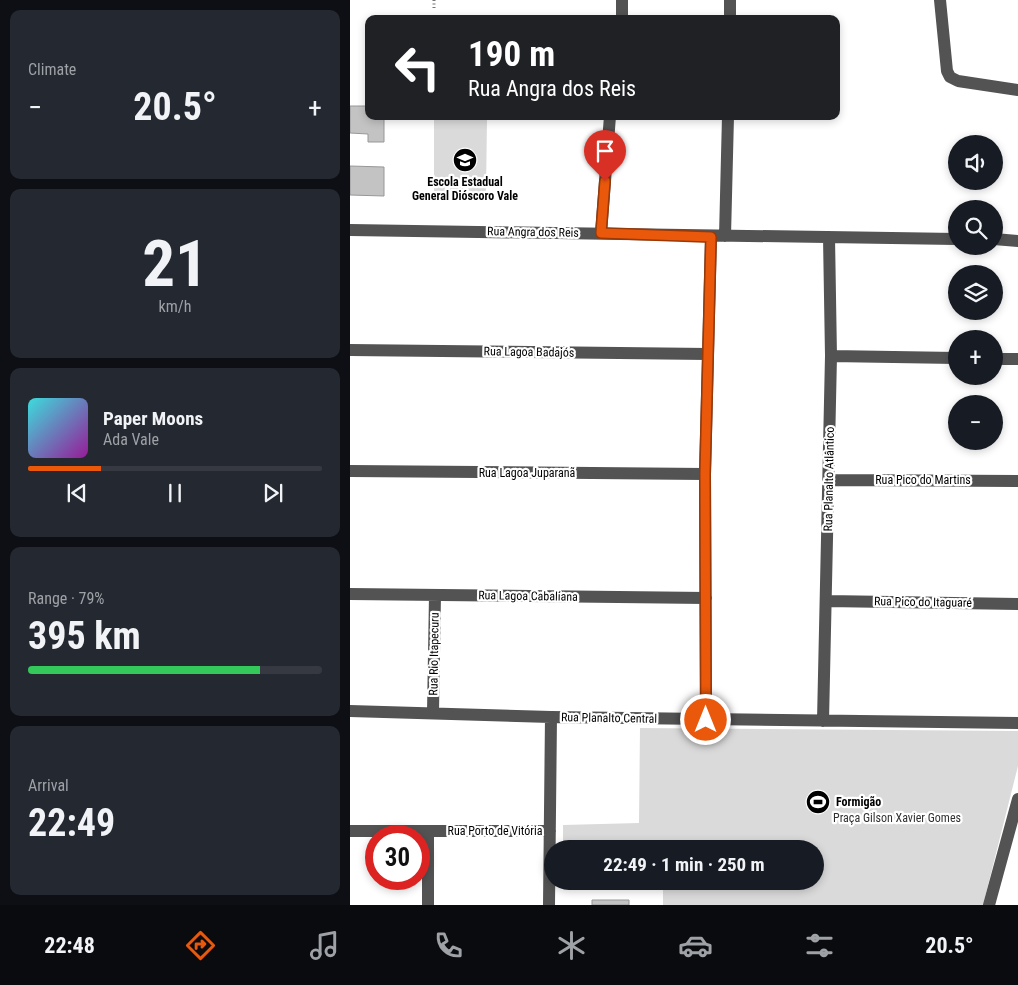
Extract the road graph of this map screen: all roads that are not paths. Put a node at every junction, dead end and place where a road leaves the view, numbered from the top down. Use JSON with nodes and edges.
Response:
{"nodes":[{"id":1,"x":622,"y":0,"type":"edge"},
{"id":2,"x":730,"y":0,"type":"edge"},
{"id":3,"x":940,"y":0,"type":"edge"},
{"id":4,"x":622,"y":15,"type":"edge"},
{"id":5,"x":730,"y":15,"type":"edge"},
{"id":6,"x":1018,"y":90,"type":"edge"},
{"id":7,"x":610,"y":120,"type":"edge"},
{"id":8,"x":728,"y":120,"type":"edge"},
{"id":9,"x":350,"y":230,"type":"edge"},
{"id":10,"x":601,"y":233,"type":"junction"},
{"id":11,"x":725,"y":236,"type":"junction"},
{"id":12,"x":711,"y":237,"type":"junction"},
{"id":13,"x":829,"y":237,"type":"junction"},
{"id":14,"x":948,"y":239,"type":"edge"},
{"id":15,"x":1003,"y":240,"type":"edge"},
{"id":16,"x":1018,"y":241,"type":"edge"},
{"id":17,"x":350,"y":350,"type":"edge"},
{"id":18,"x":708,"y":354,"type":"junction"},
{"id":19,"x":831,"y":356,"type":"junction"},
{"id":20,"x":948,"y":358,"type":"edge"},
{"id":21,"x":1003,"y":358,"type":"edge"},
{"id":22,"x":1018,"y":359,"type":"edge"},
{"id":23,"x":350,"y":471,"type":"edge"},
{"id":24,"x":705,"y":474,"type":"junction"},
{"id":25,"x":829,"y":480,"type":"junction"},
{"id":26,"x":1018,"y":481,"type":"edge"},
{"id":27,"x":350,"y":594,"type":"edge"},
{"id":28,"x":434,"y":595,"type":"junction"},
{"id":29,"x":706,"y":598,"type":"junction"},
{"id":30,"x":827,"y":601,"type":"junction"},
{"id":31,"x":1018,"y":604,"type":"edge"},
{"id":32,"x":350,"y":711,"type":"edge"},
{"id":33,"x":433,"y":712,"type":"junction"},
{"id":34,"x":551,"y":717,"type":"junction"},
{"id":35,"x":706,"y":720,"type":"junction"},
{"id":36,"x":823,"y":721,"type":"junction"},
{"id":37,"x":1018,"y":723,"type":"edge"},
{"id":38,"x":1018,"y":799,"type":"edge"},
{"id":39,"x":430,"y":831,"type":"edge"},
{"id":40,"x":550,"y":831,"type":"junction"},
{"id":41,"x":350,"y":832,"type":"edge"},
{"id":42,"x":365,"y":832,"type":"edge"},
{"id":43,"x":428,"y":890,"type":"edge"},
{"id":44,"x":428,"y":905,"type":"edge"},
{"id":45,"x":549,"y":905,"type":"edge"},
{"id":46,"x":989,"y":905,"type":"edge"}],
"edges":[{"from":1,"to":4,"type":"street"},
{"from":2,"to":5,"type":"street"},
{"from":3,"to":6,"type":"street"},
{"from":7,"to":10,"type":"street"},
{"from":8,"to":11,"type":"street"},
{"from":9,"to":10,"type":"street","name":"Rua Angra dos Reis"},
{"from":10,"to":12,"type":"street","name":"Rua Angra dos Reis"},
{"from":11,"to":12,"type":"street","name":"Rua Angra dos Reis"},
{"from":11,"to":13,"type":"street","name":"Rua Angra dos Reis"},
{"from":12,"to":18,"type":"street"},
{"from":13,"to":14,"type":"street","name":"Rua Angra dos Reis"},
{"from":13,"to":19,"type":"street","name":"Rua Planalto Atlântico"},
{"from":15,"to":16,"type":"street"},
{"from":17,"to":18,"type":"street","name":"Rua Lagoa Badajós"},
{"from":18,"to":24,"type":"street"},
{"from":19,"to":20,"type":"street"},
{"from":19,"to":25,"type":"street","name":"Rua Planalto Atlântico"},
{"from":21,"to":22,"type":"street"},
{"from":23,"to":24,"type":"street","name":"Rua Lagoa Juparanã"},
{"from":24,"to":29,"type":"street"},
{"from":25,"to":26,"type":"street","name":"Rua Pico do Martins"},
{"from":25,"to":30,"type":"street","name":"Rua Planalto Atlântico"},
{"from":27,"to":28,"type":"street","name":"Rua Lagoa Cabaliana"},
{"from":28,"to":29,"type":"street","name":"Rua Lagoa Cabaliana"},
{"from":28,"to":33,"type":"street","name":"Rua Rio Itapecuru"},
{"from":29,"to":35,"type":"street"},
{"from":30,"to":31,"type":"street","name":"Rua Pico do Itaguaré"},
{"from":30,"to":36,"type":"street","name":"Rua Planalto Atlântico"},
{"from":32,"to":33,"type":"street","name":"Rua Planalto Central"},
{"from":33,"to":34,"type":"street","name":"Rua Planalto Central"},
{"from":34,"to":35,"type":"street","name":"Rua Planalto Central"},
{"from":34,"to":40,"type":"street"},
{"from":35,"to":36,"type":"street","name":"Rua Planalto Central"},
{"from":36,"to":37,"type":"street","name":"Rua Planalto Central"},
{"from":38,"to":46,"type":"street"},
{"from":39,"to":40,"type":"street","name":"Rua Porto de Vitória"},
{"from":40,"to":45,"type":"street"},
{"from":41,"to":42,"type":"street","name":"Rua Porto de Vitória"},
{"from":43,"to":44,"type":"street"}]}
